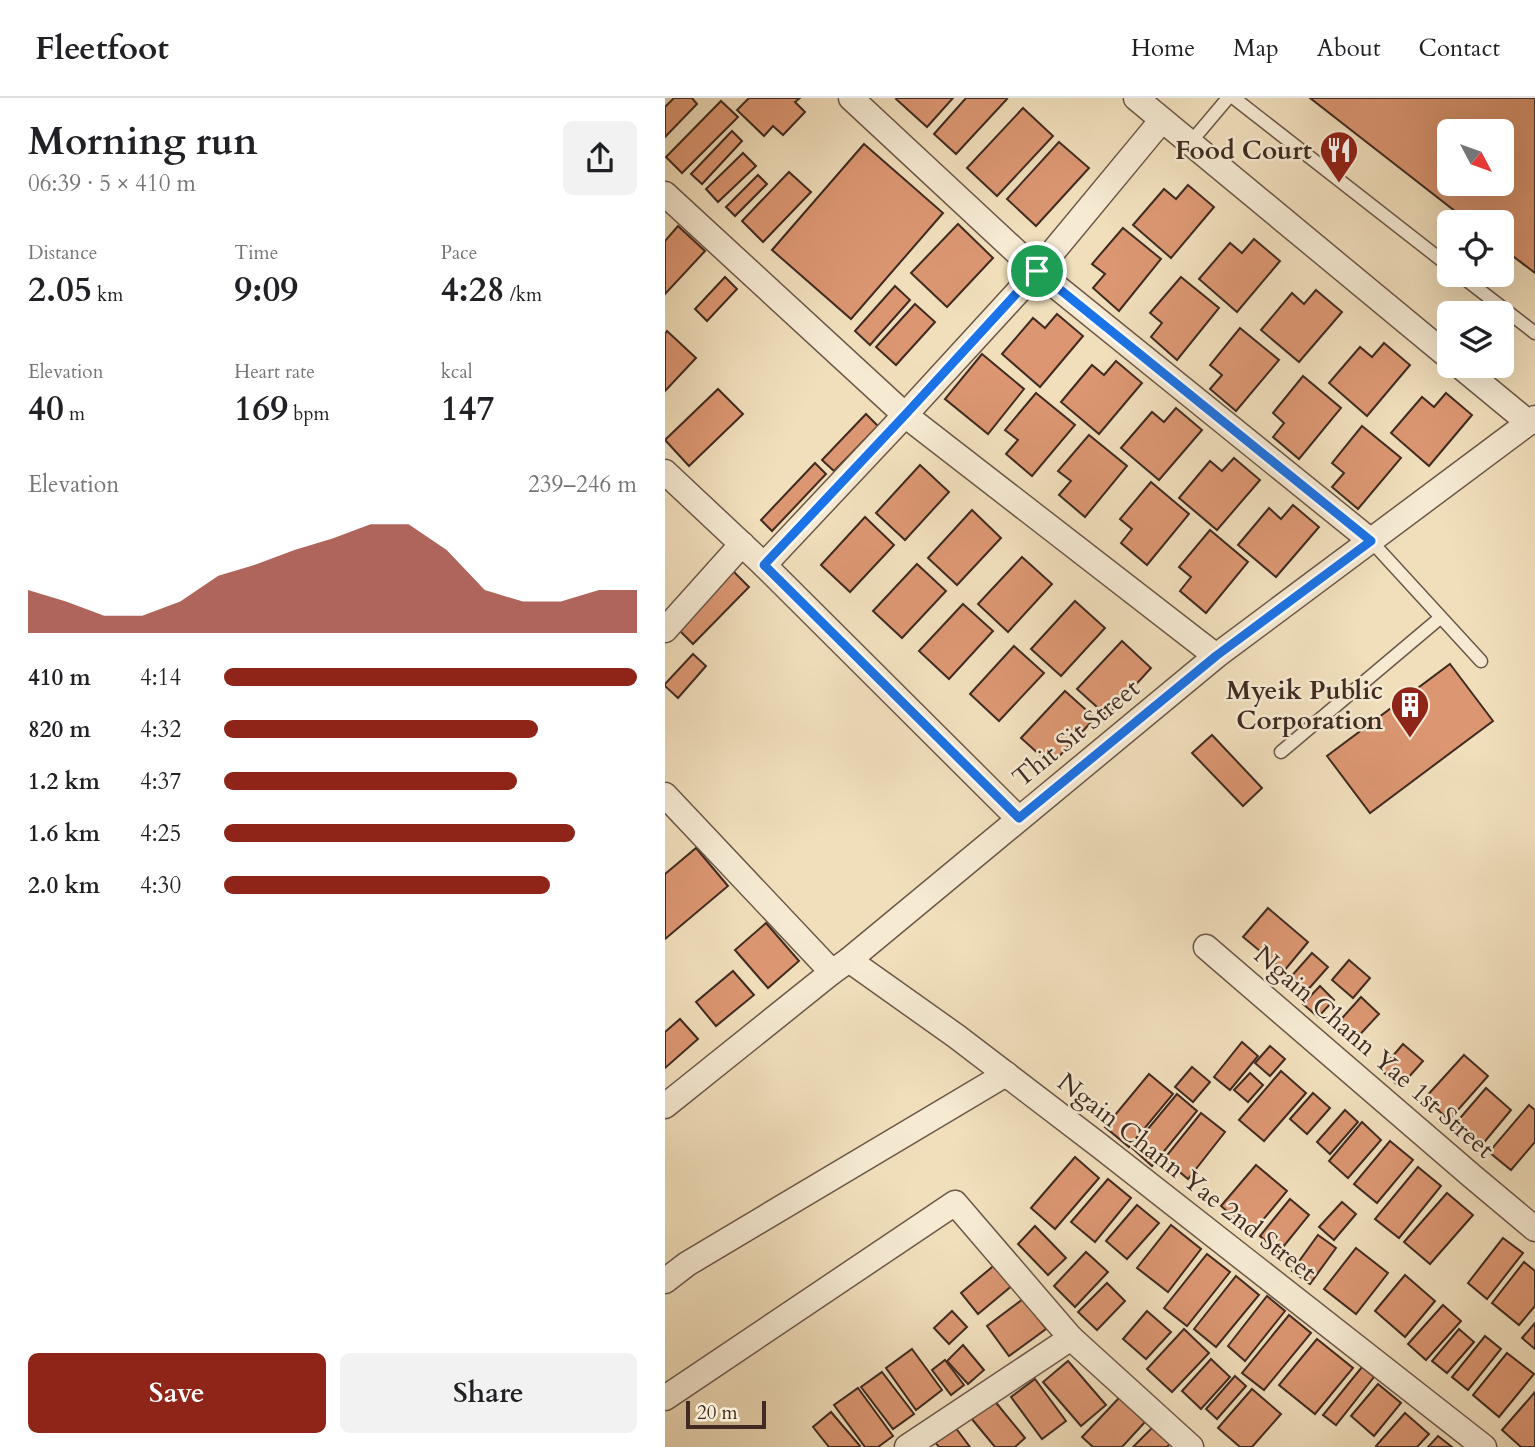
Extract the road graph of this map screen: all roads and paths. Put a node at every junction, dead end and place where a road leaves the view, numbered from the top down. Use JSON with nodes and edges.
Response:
{"nodes":[{"id":1,"x":851,"y":98,"type":"edge"},
{"id":2,"x":1136,"y":98,"type":"edge"},
{"id":3,"x":1228,"y":98,"type":"edge"},
{"id":4,"x":1234,"y":98,"type":"edge"},
{"id":5,"x":1162,"y":120,"type":"junction"},
{"id":6,"x":1190,"y":143,"type":"junction"},
{"id":7,"x":665,"y":194,"type":"edge"},
{"id":8,"x":1437,"y":257,"type":"edge"},
{"id":9,"x":1037,"y":271,"type":"junction"},
{"id":10,"x":1476,"y":287,"type":"edge"},
{"id":11,"x":1535,"y":333,"type":"edge"},
{"id":12,"x":1437,"y":347,"type":"edge"},
{"id":13,"x":1476,"y":378,"type":"edge"},
{"id":14,"x":905,"y":415,"type":"junction"},
{"id":15,"x":1532,"y":420,"type":"edge"},
{"id":16,"x":665,"y":472,"type":"edge"},
{"id":17,"x":1371,"y":541,"type":"junction"},
{"id":18,"x":742,"y":544,"type":"junction"},
{"id":19,"x":764,"y":565,"type":"junction"},
{"id":20,"x":1440,"y":618,"type":"junction"},
{"id":21,"x":665,"y":630,"type":"edge"},
{"id":22,"x":1216,"y":656,"type":"junction"},
{"id":23,"x":1481,"y":660,"type":"dead end"},
{"id":24,"x":1281,"y":752,"type":"dead end"},
{"id":25,"x":665,"y":795,"type":"edge"},
{"id":26,"x":1019,"y":818,"type":"junction"},
{"id":27,"x":1206,"y":947,"type":"dead end"},
{"id":28,"x":841,"y":966,"type":"junction"},
{"id":29,"x":1006,"y":1074,"type":"junction"},
{"id":30,"x":665,"y":1106,"type":"edge"},
{"id":31,"x":1535,"y":1228,"type":"edge"},
{"id":32,"x":665,"y":1281,"type":"edge"},
{"id":33,"x":1071,"y":1338,"type":"junction"},
{"id":34,"x":665,"y":1398,"type":"edge"},
{"id":35,"x":907,"y":1447,"type":"edge"},
{"id":36,"x":1191,"y":1447,"type":"edge"},
{"id":37,"x":1484,"y":1447,"type":"edge"}],
"edges":[{"from":1,"to":9,"type":"street"},
{"from":2,"to":5,"type":"street"},
{"from":3,"to":6,"type":"lane"},
{"from":4,"to":8,"type":"lane"},
{"from":5,"to":6,"type":"street"},
{"from":5,"to":9,"type":"street"},
{"from":6,"to":12,"type":"street"},
{"from":7,"to":14,"type":"street"},
{"from":9,"to":14,"type":"street"},
{"from":9,"to":17,"type":"street"},
{"from":10,"to":11,"type":"lane"},
{"from":13,"to":15,"type":"street"},
{"from":14,"to":19,"type":"street"},
{"from":14,"to":22,"type":"street"},
{"from":15,"to":17,"type":"street","name":"Thit Sit Street"},
{"from":16,"to":18,"type":"street"},
{"from":17,"to":20,"type":"lane"},
{"from":17,"to":22,"type":"street","name":"Thit Sit Street"},
{"from":18,"to":19,"type":"street"},
{"from":18,"to":21,"type":"street"},
{"from":19,"to":26,"type":"street"},
{"from":20,"to":23,"type":"lane"},
{"from":20,"to":24,"type":"lane"},
{"from":22,"to":26,"type":"street","name":"Thit Sit Street"},
{"from":25,"to":28,"type":"street","name":"Ngain Chann Yae 2nd Street"},
{"from":26,"to":28,"type":"street","name":"Thit Sit Street"},
{"from":27,"to":31,"type":"street","name":"Ngain Chann Yae 1st Street"},
{"from":28,"to":29,"type":"street","name":"Ngain Chann Yae 2nd Street"},
{"from":28,"to":30,"type":"street","name":"Thit Sit Street"},
{"from":29,"to":32,"type":"street"},
{"from":29,"to":37,"type":"street","name":"Ngain Chann Yae 2nd Street"},
{"from":33,"to":34,"type":"street"},
{"from":33,"to":35,"type":"street"},
{"from":33,"to":36,"type":"street"}]}
